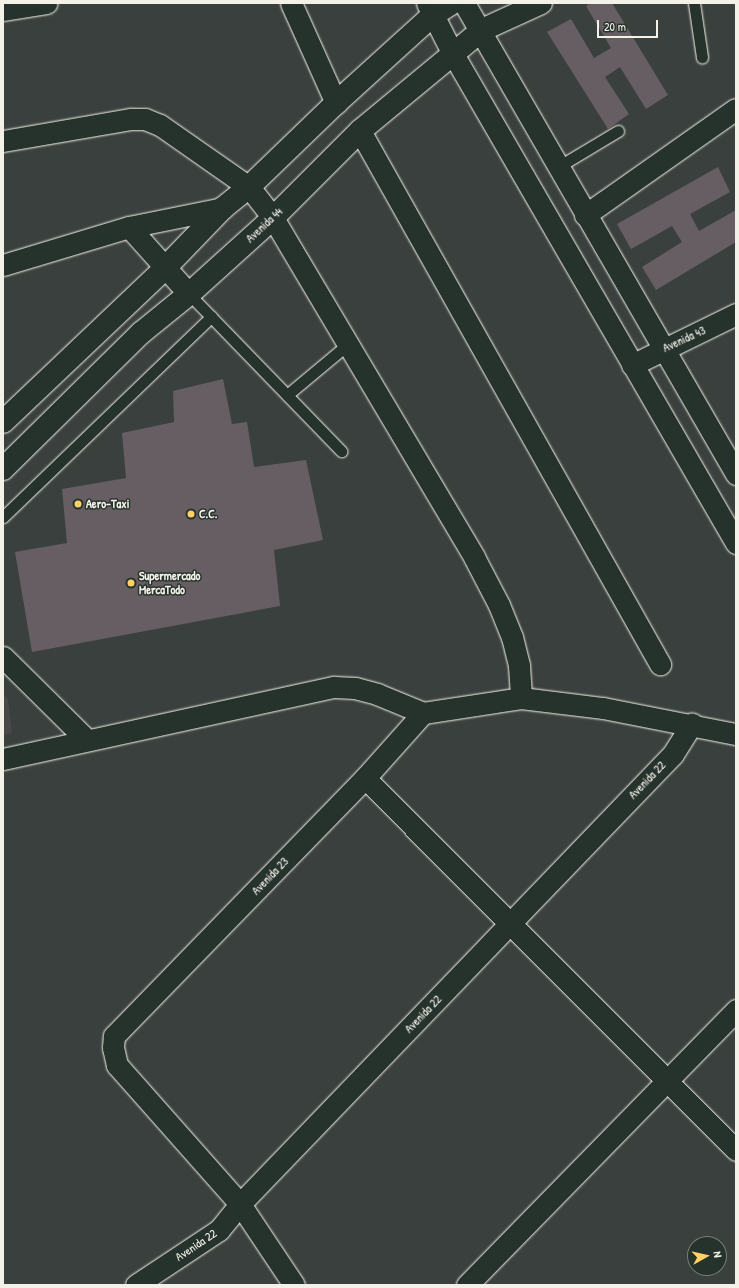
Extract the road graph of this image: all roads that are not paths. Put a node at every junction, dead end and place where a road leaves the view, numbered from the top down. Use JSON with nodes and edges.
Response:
{"nodes":[{"id":1,"x":46,"y":3,"type":"edge"},
{"id":2,"x":291,"y":3,"type":"edge"},
{"id":3,"x":452,"y":3,"type":"edge"},
{"id":4,"x":464,"y":3,"type":"edge"},
{"id":5,"x":541,"y":3,"type":"edge"},
{"id":6,"x":694,"y":3,"type":"edge"},
{"id":7,"x":430,"y":9,"type":"edge"},
{"id":8,"x":3,"y":10,"type":"edge"},
{"id":9,"x":482,"y":30,"type":"junction"},
{"id":10,"x":453,"y":54,"type":"junction"},
{"id":11,"x":702,"y":57,"type":"dead end"},
{"id":12,"x":336,"y":103,"type":"junction"},
{"id":13,"x":736,"y":109,"type":"edge"},
{"id":14,"x":360,"y":131,"type":"junction"},
{"id":15,"x":618,"y":131,"type":"dead end"},
{"id":16,"x":3,"y":141,"type":"edge"},
{"id":17,"x":558,"y":167,"type":"junction"},
{"id":18,"x":249,"y":188,"type":"junction"},
{"id":19,"x":223,"y":208,"type":"junction"},
{"id":20,"x":585,"y":215,"type":"junction"},
{"id":21,"x":273,"y":218,"type":"junction"},
{"id":22,"x":129,"y":227,"type":"junction"},
{"id":23,"x":3,"y":265,"type":"edge"},
{"id":24,"x":164,"y":269,"type":"junction"},
{"id":25,"x":189,"y":294,"type":"junction"},
{"id":26,"x":736,"y":314,"type":"edge"},
{"id":27,"x":211,"y":317,"type":"junction"},
{"id":28,"x":348,"y":344,"type":"junction"},
{"id":29,"x":662,"y":349,"type":"junction"},
{"id":30,"x":632,"y":365,"type":"junction"},
{"id":31,"x":287,"y":395,"type":"junction"},
{"id":32,"x":3,"y":422,"type":"edge"},
{"id":33,"x":341,"y":451,"type":"dead end"},
{"id":34,"x":3,"y":469,"type":"edge"},
{"id":35,"x":736,"y":474,"type":"edge"},
{"id":36,"x":3,"y":517,"type":"edge"},
{"id":37,"x":736,"y":543,"type":"edge"},
{"id":38,"x":3,"y":657,"type":"edge"},
{"id":39,"x":660,"y":664,"type":"dead end"},
{"id":40,"x":521,"y":698,"type":"junction"},
{"id":41,"x":424,"y":713,"type":"junction"},
{"id":42,"x":692,"y":724,"type":"junction"},
{"id":43,"x":736,"y":734,"type":"edge"},
{"id":44,"x":87,"y":740,"type":"junction"},
{"id":45,"x":3,"y":759,"type":"edge"},
{"id":46,"x":365,"y":778,"type":"junction"},
{"id":47,"x":509,"y":924,"type":"junction"},
{"id":48,"x":736,"y":1010,"type":"edge"},
{"id":49,"x":667,"y":1081,"type":"junction"},
{"id":50,"x":736,"y":1150,"type":"edge"},
{"id":51,"x":240,"y":1204,"type":"junction"},
{"id":52,"x":136,"y":1285,"type":"edge"},
{"id":53,"x":294,"y":1285,"type":"edge"},
{"id":54,"x":466,"y":1285,"type":"edge"}],
"edges":[{"from":1,"to":8,"type":"street"},
{"from":2,"to":12,"type":"street"},
{"from":3,"to":7,"type":"street"},
{"from":4,"to":9,"type":"street"},
{"from":5,"to":9,"type":"street","name":"Avenida 44"},
{"from":6,"to":11,"type":"lane"},
{"from":7,"to":10,"type":"street"},
{"from":7,"to":12,"type":"street"},
{"from":9,"to":10,"type":"street","name":"Avenida 44"},
{"from":9,"to":17,"type":"street"},
{"from":10,"to":14,"type":"street","name":"Avenida 44"},
{"from":10,"to":30,"type":"street"},
{"from":12,"to":18,"type":"street"},
{"from":13,"to":20,"type":"street"},
{"from":14,"to":21,"type":"street","name":"Avenida 44"},
{"from":14,"to":39,"type":"street"},
{"from":15,"to":17,"type":"lane"},
{"from":16,"to":18,"type":"street"},
{"from":17,"to":20,"type":"street"},
{"from":18,"to":19,"type":"street"},
{"from":18,"to":21,"type":"street"},
{"from":19,"to":22,"type":"street"},
{"from":19,"to":24,"type":"street"},
{"from":20,"to":29,"type":"street"},
{"from":21,"to":25,"type":"street","name":"Avenida 44"},
{"from":21,"to":28,"type":"street"},
{"from":22,"to":23,"type":"street"},
{"from":22,"to":24,"type":"street"},
{"from":24,"to":25,"type":"street"},
{"from":24,"to":32,"type":"street"},
{"from":25,"to":27,"type":"lane"},
{"from":25,"to":34,"type":"street","name":"Avenida 44"},
{"from":26,"to":29,"type":"street","name":"Avenida 43"},
{"from":27,"to":31,"type":"lane"},
{"from":27,"to":36,"type":"lane"},
{"from":28,"to":31,"type":"lane"},
{"from":28,"to":40,"type":"street"},
{"from":29,"to":30,"type":"street","name":"Avenida 43"},
{"from":29,"to":35,"type":"street"},
{"from":30,"to":37,"type":"street"},
{"from":31,"to":33,"type":"lane"},
{"from":38,"to":44,"type":"street"},
{"from":40,"to":41,"type":"street"},
{"from":40,"to":42,"type":"street"},
{"from":41,"to":44,"type":"street"},
{"from":41,"to":46,"type":"street","name":"Avenida 23"},
{"from":42,"to":43,"type":"street"},
{"from":42,"to":47,"type":"street","name":"Avenida 22"},
{"from":44,"to":45,"type":"street"},
{"from":46,"to":47,"type":"street"},
{"from":46,"to":51,"type":"street","name":"Avenida 23"},
{"from":47,"to":49,"type":"street"},
{"from":47,"to":51,"type":"street","name":"Avenida 22"},
{"from":48,"to":49,"type":"street"},
{"from":49,"to":50,"type":"street"},
{"from":49,"to":54,"type":"street"},
{"from":51,"to":52,"type":"street","name":"Avenida 22"},
{"from":51,"to":53,"type":"street"}]}
